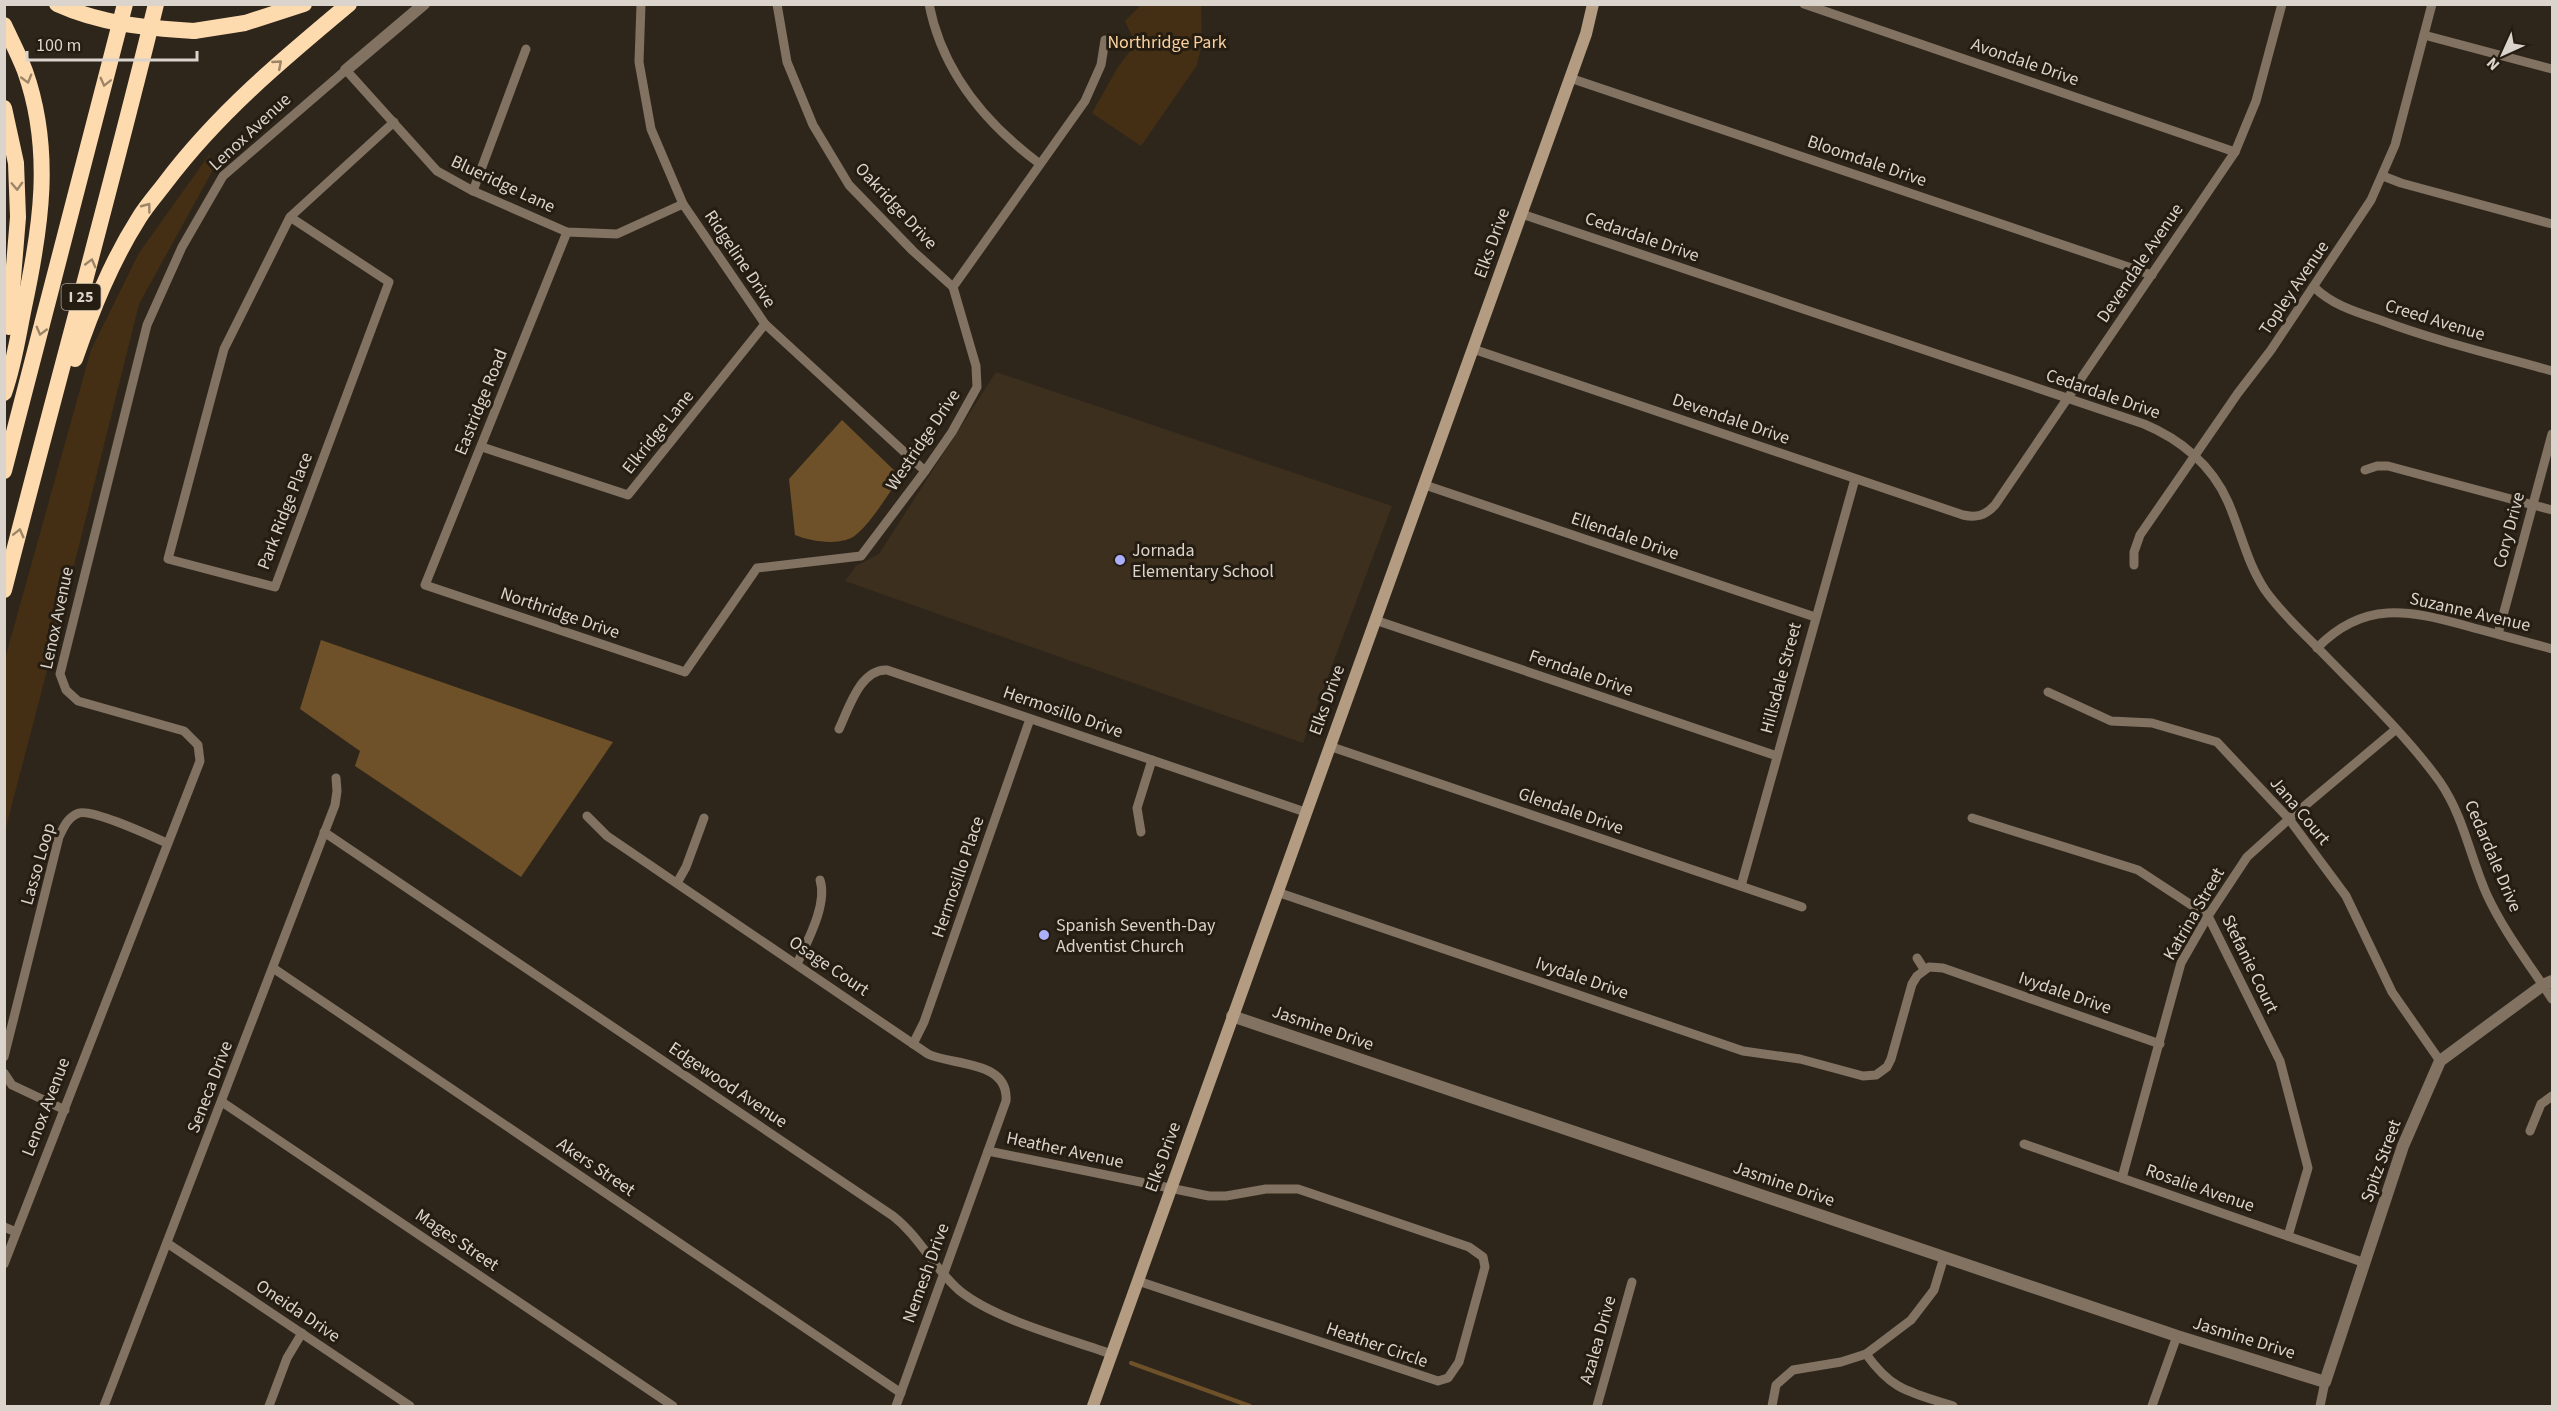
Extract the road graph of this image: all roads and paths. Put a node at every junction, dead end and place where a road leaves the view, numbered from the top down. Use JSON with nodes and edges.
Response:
{"nodes":[{"id":1,"x":57,"y":4,"type":"edge"},
{"id":2,"x":125,"y":4,"type":"edge"},
{"id":3,"x":156,"y":4,"type":"edge"},
{"id":4,"x":304,"y":4,"type":"edge"},
{"id":5,"x":349,"y":4,"type":"edge"},
{"id":6,"x":424,"y":4,"type":"edge"},
{"id":7,"x":641,"y":4,"type":"edge"},
{"id":8,"x":777,"y":4,"type":"edge"},
{"id":9,"x":929,"y":4,"type":"edge"},
{"id":10,"x":1593,"y":4,"type":"edge"},
{"id":11,"x":1804,"y":4,"type":"edge"},
{"id":12,"x":2282,"y":4,"type":"edge"},
{"id":13,"x":2432,"y":4,"type":"edge"},
{"id":14,"x":4,"y":25,"type":"edge"},
{"id":15,"x":2424,"y":35,"type":"junction"},
{"id":16,"x":1105,"y":40,"type":"dead end"},
{"id":17,"x":526,"y":49,"type":"dead end"},
{"id":18,"x":2553,"y":69,"type":"edge"},
{"id":19,"x":346,"y":70,"type":"junction"},
{"id":20,"x":1570,"y":78,"type":"junction"},
{"id":21,"x":4,"y":108,"type":"edge"},
{"id":22,"x":394,"y":122,"type":"junction"},
{"id":23,"x":2235,"y":152,"type":"junction"},
{"id":24,"x":1040,"y":164,"type":"junction"},
{"id":25,"x":2383,"y":176,"type":"junction"},
{"id":26,"x":473,"y":191,"type":"junction"},
{"id":27,"x":683,"y":204,"type":"junction"},
{"id":28,"x":1522,"y":214,"type":"junction"},
{"id":29,"x":290,"y":217,"type":"junction"},
{"id":30,"x":2553,"y":224,"type":"edge"},
{"id":31,"x":567,"y":232,"type":"junction"},
{"id":32,"x":2152,"y":275,"type":"junction"},
{"id":33,"x":953,"y":287,"type":"junction"},
{"id":34,"x":2314,"y":287,"type":"junction"},
{"id":35,"x":765,"y":324,"type":"junction"},
{"id":36,"x":1473,"y":349,"type":"junction"},
{"id":37,"x":4,"y":361,"type":"edge"},
{"id":38,"x":2553,"y":371,"type":"edge"},
{"id":39,"x":4,"y":393,"type":"edge"},
{"id":40,"x":2068,"y":399,"type":"junction"},
{"id":41,"x":2553,"y":434,"type":"edge"},
{"id":42,"x":482,"y":447,"type":"junction"},
{"id":43,"x":2195,"y":455,"type":"junction"},
{"id":44,"x":2365,"y":470,"type":"dead end"},
{"id":45,"x":4,"y":471,"type":"edge"},
{"id":46,"x":925,"y":471,"type":"junction"},
{"id":47,"x":33,"y":472,"type":"junction"},
{"id":48,"x":1855,"y":479,"type":"junction"},
{"id":49,"x":1425,"y":485,"type":"junction"},
{"id":50,"x":2533,"y":505,"type":"junction"},
{"id":51,"x":2553,"y":510,"type":"edge"},
{"id":52,"x":1980,"y":516,"type":"joint"},
{"id":53,"x":2134,"y":565,"type":"dead end"},
{"id":54,"x":425,"y":585,"type":"joint"},
{"id":55,"x":4,"y":590,"type":"edge"},
{"id":56,"x":1815,"y":617,"type":"junction"},
{"id":57,"x":1375,"y":620,"type":"junction"},
{"id":58,"x":2498,"y":634,"type":"junction"},
{"id":59,"x":2317,"y":648,"type":"junction"},
{"id":60,"x":2553,"y":649,"type":"edge"},
{"id":61,"x":685,"y":672,"type":"joint"},
{"id":62,"x":2048,"y":692,"type":"dead end"},
{"id":63,"x":1030,"y":719,"type":"junction"},
{"id":64,"x":839,"y":729,"type":"dead end"},
{"id":65,"x":2395,"y":730,"type":"junction"},
{"id":66,"x":1329,"y":746,"type":"junction"},
{"id":67,"x":1777,"y":756,"type":"junction"},
{"id":68,"x":1152,"y":760,"type":"junction"},
{"id":69,"x":336,"y":778,"type":"dead end"},
{"id":70,"x":1305,"y":812,"type":"junction"},
{"id":71,"x":587,"y":816,"type":"dead end"},
{"id":72,"x":704,"y":818,"type":"dead end"},
{"id":73,"x":1972,"y":818,"type":"dead end"},
{"id":74,"x":2289,"y":819,"type":"junction"},
{"id":75,"x":324,"y":831,"type":"junction"},
{"id":76,"x":1141,"y":832,"type":"dead end"},
{"id":77,"x":167,"y":843,"type":"junction"},
{"id":78,"x":820,"y":880,"type":"dead end"},
{"id":79,"x":677,"y":883,"type":"junction"},
{"id":80,"x":1741,"y":885,"type":"junction"},
{"id":81,"x":1277,"y":892,"type":"junction"},
{"id":82,"x":1802,"y":907,"type":"dead end"},
{"id":83,"x":2208,"y":916,"type":"junction"},
{"id":84,"x":1917,"y":958,"type":"dead end"},
{"id":85,"x":797,"y":964,"type":"junction"},
{"id":86,"x":273,"y":968,"type":"junction"},
{"id":87,"x":1924,"y":969,"type":"junction"},
{"id":88,"x":2548,"y":983,"type":"edge"},
{"id":89,"x":2553,"y":999,"type":"edge"},
{"id":90,"x":1232,"y":1016,"type":"junction"},
{"id":91,"x":913,"y":1044,"type":"junction"},
{"id":92,"x":2160,"y":1044,"type":"junction"},
{"id":93,"x":4,"y":1057,"type":"edge"},
{"id":94,"x":2440,"y":1061,"type":"junction"},
{"id":95,"x":4,"y":1073,"type":"edge"},
{"id":96,"x":1880,"y":1073,"type":"junction"},
{"id":97,"x":1885,"y":1083,"type":"dead end"},
{"id":98,"x":2553,"y":1096,"type":"edge"},
{"id":99,"x":222,"y":1102,"type":"junction"},
{"id":100,"x":64,"y":1110,"type":"junction"},
{"id":101,"x":2530,"y":1131,"type":"dead end"},
{"id":102,"x":2024,"y":1144,"type":"dead end"},
{"id":103,"x":988,"y":1151,"type":"junction"},
{"id":104,"x":2122,"y":1178,"type":"junction"},
{"id":105,"x":1171,"y":1188,"type":"junction"},
{"id":106,"x":4,"y":1227,"type":"edge"},
{"id":107,"x":16,"y":1232,"type":"junction"},
{"id":108,"x":2288,"y":1236,"type":"junction"},
{"id":109,"x":167,"y":1243,"type":"junction"},
{"id":110,"x":1944,"y":1257,"type":"junction"},
{"id":111,"x":2365,"y":1263,"type":"junction"},
{"id":112,"x":4,"y":1264,"type":"edge"},
{"id":113,"x":944,"y":1274,"type":"junction"},
{"id":114,"x":1138,"y":1281,"type":"junction"},
{"id":115,"x":1632,"y":1282,"type":"dead end"},
{"id":116,"x":302,"y":1333,"type":"junction"},
{"id":117,"x":2177,"y":1336,"type":"junction"},
{"id":118,"x":1112,"y":1354,"type":"junction"},
{"id":119,"x":1866,"y":1354,"type":"junction"},
{"id":120,"x":2325,"y":1382,"type":"junction"},
{"id":121,"x":901,"y":1393,"type":"junction"},
{"id":122,"x":104,"y":1407,"type":"edge"},
{"id":123,"x":269,"y":1407,"type":"edge"},
{"id":124,"x":411,"y":1407,"type":"edge"},
{"id":125,"x":673,"y":1407,"type":"edge"},
{"id":126,"x":896,"y":1407,"type":"edge"},
{"id":127,"x":1093,"y":1407,"type":"edge"},
{"id":128,"x":1597,"y":1407,"type":"edge"},
{"id":129,"x":1772,"y":1407,"type":"edge"},
{"id":130,"x":1953,"y":1407,"type":"edge"},
{"id":131,"x":2152,"y":1407,"type":"edge"},
{"id":132,"x":2320,"y":1407,"type":"edge"}],
"edges":[{"from":1,"to":4,"type":"highway","bridge":true},
{"from":2,"to":45,"type":"highway","number":"I 25","one_way":true},
{"from":47,"to":3,"type":"highway","number":"I 25","one_way":true},
{"from":47,"to":5,"type":"highway","one_way":true},
{"from":6,"to":19,"type":"street","name":"Lenox Avenue"},
{"from":7,"to":27,"type":"street","name":"Ridgeline Drive"},
{"from":8,"to":33,"type":"street","name":"Oakridge Drive"},
{"from":9,"to":24,"type":"street"},
{"from":10,"to":20,"type":"main road","name":"Elks Drive"},
{"from":11,"to":23,"type":"street","name":"Avondale Drive"},
{"from":12,"to":23,"type":"street","name":"Devendale Avenue"},
{"from":13,"to":15,"type":"street","name":"Topley Avenue"},
{"from":14,"to":39,"type":"highway","one_way":true},
{"from":15,"to":18,"type":"street"},
{"from":15,"to":25,"type":"street","name":"Topley Avenue"},
{"from":16,"to":24,"type":"street"},
{"from":17,"to":26,"type":"street"},
{"from":19,"to":22,"type":"street","name":"Blueridge Lane"},
{"from":19,"to":77,"type":"street","name":"Lenox Avenue"},
{"from":20,"to":28,"type":"main road","name":"Elks Drive"},
{"from":20,"to":32,"type":"street","name":"Bloomdale Drive"},
{"from":21,"to":37,"type":"highway","one_way":true},
{"from":22,"to":26,"type":"street","name":"Blueridge Lane"},
{"from":22,"to":29,"type":"street","name":"Park Ridge Place"},
{"from":23,"to":32,"type":"street","name":"Devendale Avenue"},
{"from":24,"to":33,"type":"street"},
{"from":25,"to":30,"type":"street"},
{"from":25,"to":34,"type":"street","name":"Topley Avenue"},
{"from":26,"to":31,"type":"street","name":"Blueridge Lane"},
{"from":27,"to":31,"type":"street","name":"Blueridge Lane"},
{"from":27,"to":35,"type":"street","name":"Ridgeline Drive"},
{"from":28,"to":36,"type":"main road","name":"Elks Drive"},
{"from":28,"to":40,"type":"street","name":"Cedardale Drive"},
{"from":29,"to":29,"type":"street","name":"Park Ridge Place"},
{"from":31,"to":42,"type":"street","name":"Eastridge Road"},
{"from":32,"to":40,"type":"street","name":"Devendale Avenue"},
{"from":33,"to":46,"type":"street","name":"Westridge Drive"},
{"from":34,"to":38,"type":"street","name":"Creed Avenue"},
{"from":34,"to":43,"type":"street","name":"Topley Avenue"},
{"from":35,"to":42,"type":"street","name":"Elkridge Lane"},
{"from":35,"to":46,"type":"street","name":"Ridgeline Drive"},
{"from":36,"to":48,"type":"street","name":"Devendale Drive"},
{"from":36,"to":49,"type":"main road","name":"Elks Drive"},
{"from":40,"to":43,"type":"street","name":"Cedardale Drive"},
{"from":40,"to":52,"type":"street","name":"Devendale Avenue"},
{"from":41,"to":50,"type":"street","name":"Cory Drive"},
{"from":42,"to":54,"type":"street","name":"Eastridge Road"},
{"from":43,"to":53,"type":"street","name":"Topley Avenue"},
{"from":43,"to":59,"type":"street","name":"Cedardale Drive"},
{"from":44,"to":50,"type":"street"},
{"from":46,"to":61,"type":"street","name":"Westridge Drive"},
{"from":55,"to":47,"type":"highway","number":"I 25","one_way":true},
{"from":48,"to":52,"type":"street","name":"Devendale Drive"},
{"from":48,"to":56,"type":"street","name":"Hillsdale Street"},
{"from":49,"to":56,"type":"street","name":"Ellendale Drive"},
{"from":49,"to":57,"type":"main road","name":"Elks Drive"},
{"from":50,"to":51,"type":"street"},
{"from":50,"to":58,"type":"street","name":"Cory Drive"},
{"from":54,"to":61,"type":"street","name":"Northridge Drive"},
{"from":56,"to":67,"type":"street","name":"Hillsdale Street"},
{"from":57,"to":66,"type":"main road","name":"Elks Drive"},
{"from":57,"to":67,"type":"street","name":"Ferndale Drive"},
{"from":58,"to":59,"type":"street","name":"Suzanne Avenue"},
{"from":58,"to":60,"type":"street","name":"Suzanne Avenue"},
{"from":59,"to":65,"type":"street","name":"Cedardale Drive"},
{"from":62,"to":74,"type":"street","name":"Jana Court"},
{"from":63,"to":64,"type":"street","name":"Hermosillo Drive"},
{"from":63,"to":68,"type":"street","name":"Hermosillo Drive"},
{"from":63,"to":91,"type":"street","name":"Hermosillo Place"},
{"from":65,"to":74,"type":"street","name":"Katrina Street"},
{"from":65,"to":88,"type":"street","name":"Cedardale Drive"},
{"from":66,"to":70,"type":"main road","name":"Elks Drive"},
{"from":66,"to":80,"type":"street","name":"Glendale Drive"},
{"from":67,"to":80,"type":"street","name":"Hillsdale Street"},
{"from":68,"to":70,"type":"street","name":"Hermosillo Drive"},
{"from":68,"to":76,"type":"street"},
{"from":69,"to":75,"type":"street","name":"Seneca Drive"},
{"from":70,"to":81,"type":"main road","name":"Elks Drive"},
{"from":71,"to":79,"type":"street","name":"Osage Court"},
{"from":72,"to":79,"type":"street"},
{"from":73,"to":83,"type":"street","name":"Stefanie Court"},
{"from":74,"to":83,"type":"street","name":"Katrina Street"},
{"from":74,"to":94,"type":"street","name":"Jana Court"},
{"from":75,"to":86,"type":"street","name":"Seneca Drive"},
{"from":75,"to":113,"type":"street","name":"Edgewood Avenue"},
{"from":77,"to":93,"type":"street","name":"Lasso Loop"},
{"from":77,"to":100,"type":"street","name":"Lenox Avenue"},
{"from":78,"to":85,"type":"street"},
{"from":79,"to":85,"type":"street","name":"Osage Court"},
{"from":80,"to":82,"type":"street","name":"Glendale Drive"},
{"from":81,"to":90,"type":"main road","name":"Elks Drive"},
{"from":81,"to":96,"type":"street","name":"Ivydale Drive"},
{"from":83,"to":92,"type":"street","name":"Katrina Street"},
{"from":83,"to":108,"type":"street","name":"Stefanie Court"},
{"from":84,"to":87,"type":"street"},
{"from":85,"to":91,"type":"street","name":"Osage Court"},
{"from":86,"to":99,"type":"street","name":"Seneca Drive"},
{"from":86,"to":121,"type":"street","name":"Akers Street"},
{"from":87,"to":92,"type":"street","name":"Ivydale Drive"},
{"from":87,"to":96,"type":"street"},
{"from":88,"to":89,"type":"street","name":"Cedardale Drive"},
{"from":88,"to":94,"type":"street"},
{"from":90,"to":105,"type":"main road","name":"Elks Drive"},
{"from":90,"to":110,"type":"street","name":"Jasmine Drive"},
{"from":91,"to":103,"type":"street","name":"Osage Court"},
{"from":92,"to":104,"type":"street","name":"Katrina Street"},
{"from":94,"to":111,"type":"street","name":"Spitz Street"},
{"from":95,"to":100,"type":"street"},
{"from":96,"to":97,"type":"street"},
{"from":98,"to":101,"type":"street"},
{"from":99,"to":109,"type":"street","name":"Seneca Drive"},
{"from":99,"to":125,"type":"street","name":"Mages Street"},
{"from":100,"to":107,"type":"street","name":"Lenox Avenue"},
{"from":102,"to":104,"type":"street","name":"Rosalie Avenue"},
{"from":103,"to":105,"type":"street","name":"Heather Avenue"},
{"from":103,"to":113,"type":"street","name":"Nemesh Drive"},
{"from":104,"to":108,"type":"street","name":"Rosalie Avenue"},
{"from":105,"to":114,"type":"main road","name":"Elks Drive"},
{"from":105,"to":114,"type":"street","name":"Heather Circle"},
{"from":106,"to":107,"type":"street"},
{"from":107,"to":112,"type":"street","name":"Lenox Avenue"},
{"from":108,"to":111,"type":"street","name":"Rosalie Avenue"},
{"from":109,"to":116,"type":"street","name":"Oneida Drive"},
{"from":109,"to":122,"type":"street","name":"Seneca Drive"},
{"from":110,"to":117,"type":"street","name":"Jasmine Drive"},
{"from":110,"to":119,"type":"street"},
{"from":111,"to":120,"type":"street","name":"Spitz Street"},
{"from":113,"to":118,"type":"street","name":"Edgewood Avenue"},
{"from":113,"to":121,"type":"street","name":"Nemesh Drive"},
{"from":114,"to":118,"type":"main road","name":"Elks Drive"},
{"from":115,"to":128,"type":"street","name":"Azalea Drive"},
{"from":116,"to":123,"type":"street"},
{"from":116,"to":124,"type":"street","name":"Oneida Drive"},
{"from":117,"to":120,"type":"street","name":"Jasmine Drive"},
{"from":117,"to":131,"type":"street"},
{"from":118,"to":127,"type":"main road","name":"Elks Drive"},
{"from":119,"to":129,"type":"street"},
{"from":119,"to":130,"type":"street"},
{"from":120,"to":132,"type":"street","name":"Spitz Street"},
{"from":121,"to":126,"type":"street","name":"Nemesh Drive"}]}
